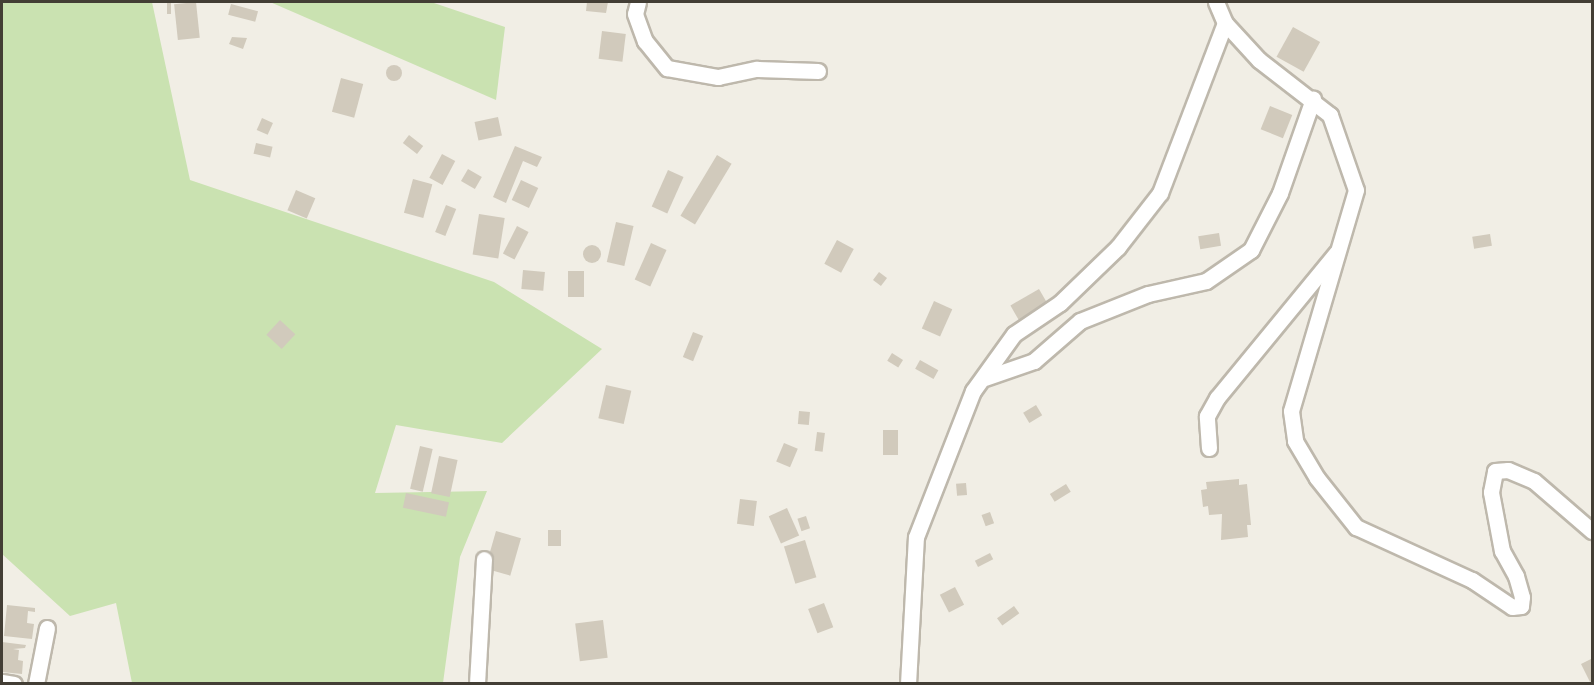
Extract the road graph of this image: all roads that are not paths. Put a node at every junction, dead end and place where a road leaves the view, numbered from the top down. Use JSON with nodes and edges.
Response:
{"nodes":[{"id":1,"x":638,"y":2,"type":"edge"},
{"id":2,"x":1216,"y":2,"type":"edge"},
{"id":3,"x":1225,"y":23,"type":"junction"},
{"id":4,"x":818,"y":71,"type":"dead end"},
{"id":5,"x":1313,"y":99,"type":"junction"},
{"id":6,"x":1342,"y":245,"type":"junction"},
{"id":7,"x":985,"y":378,"type":"junction"},
{"id":8,"x":1209,"y":448,"type":"dead end"},
{"id":9,"x":1593,"y":531,"type":"edge"},
{"id":10,"x":484,"y":559,"type":"dead end"},
{"id":11,"x":47,"y":628,"type":"dead end"},
{"id":12,"x":2,"y":682,"type":"edge"},
{"id":13,"x":14,"y":684,"type":"edge"},
{"id":14,"x":36,"y":684,"type":"edge"},
{"id":15,"x":477,"y":684,"type":"edge"},
{"id":16,"x":908,"y":684,"type":"edge"}],
"edges":[{"from":1,"to":4,"type":"street"},
{"from":2,"to":3,"type":"street"},
{"from":3,"to":5,"type":"street"},
{"from":3,"to":7,"type":"street"},
{"from":5,"to":6,"type":"street"},
{"from":5,"to":7,"type":"street"},
{"from":6,"to":8,"type":"street"},
{"from":6,"to":9,"type":"street"},
{"from":7,"to":16,"type":"street"},
{"from":10,"to":15,"type":"street"},
{"from":11,"to":14,"type":"street"},
{"from":12,"to":13,"type":"street"}]}
